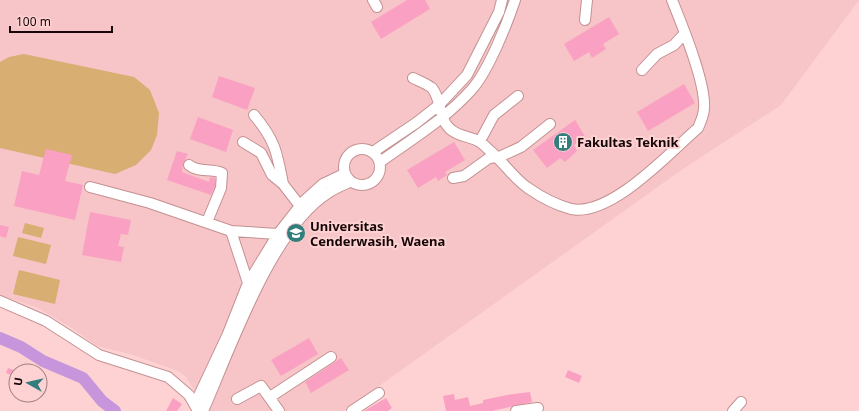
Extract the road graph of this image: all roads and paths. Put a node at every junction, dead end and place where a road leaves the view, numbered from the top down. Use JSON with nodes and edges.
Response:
{"nodes":[{"id":1,"x":502,"y":0,"type":"edge"},
{"id":2,"x":515,"y":0,"type":"edge"},
{"id":3,"x":587,"y":0,"type":"edge"},
{"id":4,"x":672,"y":0,"type":"edge"},
{"id":5,"x":585,"y":20,"type":"dead end"},
{"id":6,"x":685,"y":33,"type":"junction"},
{"id":7,"x":642,"y":70,"type":"dead end"},
{"id":8,"x":413,"y":78,"type":"dead end"},
{"id":9,"x":518,"y":96,"type":"dead end"},
{"id":10,"x":439,"y":104,"type":"junction"},
{"id":11,"x":254,"y":115,"type":"dead end"},
{"id":12,"x":441,"y":118,"type":"junction"},
{"id":13,"x":550,"y":124,"type":"dead end"},
{"id":14,"x":480,"y":141,"type":"junction"},
{"id":15,"x":243,"y":142,"type":"dead end"},
{"id":16,"x":373,"y":152,"type":"junction"},
{"id":17,"x":499,"y":158,"type":"junction"},
{"id":18,"x":380,"y":162,"type":"junction"},
{"id":19,"x":189,"y":165,"type":"dead end"},
{"id":20,"x":347,"y":178,"type":"junction"},
{"id":21,"x":453,"y":178,"type":"dead end"},
{"id":22,"x":283,"y":184,"type":"junction"},
{"id":23,"x":90,"y":187,"type":"dead end"},
{"id":24,"x":300,"y":206,"type":"junction"},
{"id":25,"x":207,"y":222,"type":"junction"},
{"id":26,"x":231,"y":231,"type":"junction"},
{"id":27,"x":278,"y":234,"type":"junction"},
{"id":28,"x":248,"y":283,"type":"junction"},
{"id":29,"x":0,"y":301,"type":"edge"},
{"id":30,"x":331,"y":357,"type":"dead end"},
{"id":31,"x":379,"y":393,"type":"dead end"},
{"id":32,"x":270,"y":397,"type":"junction"},
{"id":33,"x":237,"y":399,"type":"dead end"},
{"id":34,"x":741,"y":402,"type":"dead end"},
{"id":35,"x":196,"y":408,"type":"edge"},
{"id":36,"x":538,"y":408,"type":"dead end"},
{"id":37,"x":203,"y":411,"type":"edge"},
{"id":38,"x":279,"y":411,"type":"edge"},
{"id":39,"x":352,"y":411,"type":"edge"},
{"id":40,"x":521,"y":411,"type":"edge"},
{"id":41,"x":733,"y":411,"type":"edge"}],
"edges":[{"from":1,"to":10,"type":"street"},
{"from":2,"to":12,"type":"street"},
{"from":3,"to":5,"type":"street"},
{"from":4,"to":6,"type":"street"},
{"from":6,"to":7,"type":"street"},
{"from":6,"to":17,"type":"street"},
{"from":8,"to":10,"type":"street"},
{"from":9,"to":14,"type":"street"},
{"from":10,"to":12,"type":"street"},
{"from":10,"to":16,"type":"street"},
{"from":11,"to":22,"type":"street"},
{"from":12,"to":14,"type":"street"},
{"from":12,"to":18,"type":"street"},
{"from":13,"to":17,"type":"street"},
{"from":14,"to":17,"type":"street"},
{"from":15,"to":22,"type":"street"},
{"from":16,"to":18,"type":"street"},
{"from":16,"to":20,"type":"street"},
{"from":17,"to":21,"type":"street"},
{"from":18,"to":20,"type":"street"},
{"from":19,"to":25,"type":"street"},
{"from":20,"to":24,"type":"street"},
{"from":20,"to":37,"type":"street"},
{"from":22,"to":24,"type":"street"},
{"from":23,"to":25,"type":"street"},
{"from":24,"to":27,"type":"street"},
{"from":25,"to":26,"type":"street"},
{"from":26,"to":27,"type":"street"},
{"from":26,"to":28,"type":"street"},
{"from":27,"to":28,"type":"street"},
{"from":28,"to":35,"type":"street"},
{"from":29,"to":35,"type":"street"},
{"from":30,"to":32,"type":"street"},
{"from":31,"to":39,"type":"street"},
{"from":32,"to":33,"type":"street"},
{"from":32,"to":38,"type":"street"},
{"from":34,"to":41,"type":"street"},
{"from":36,"to":40,"type":"street"}]}
